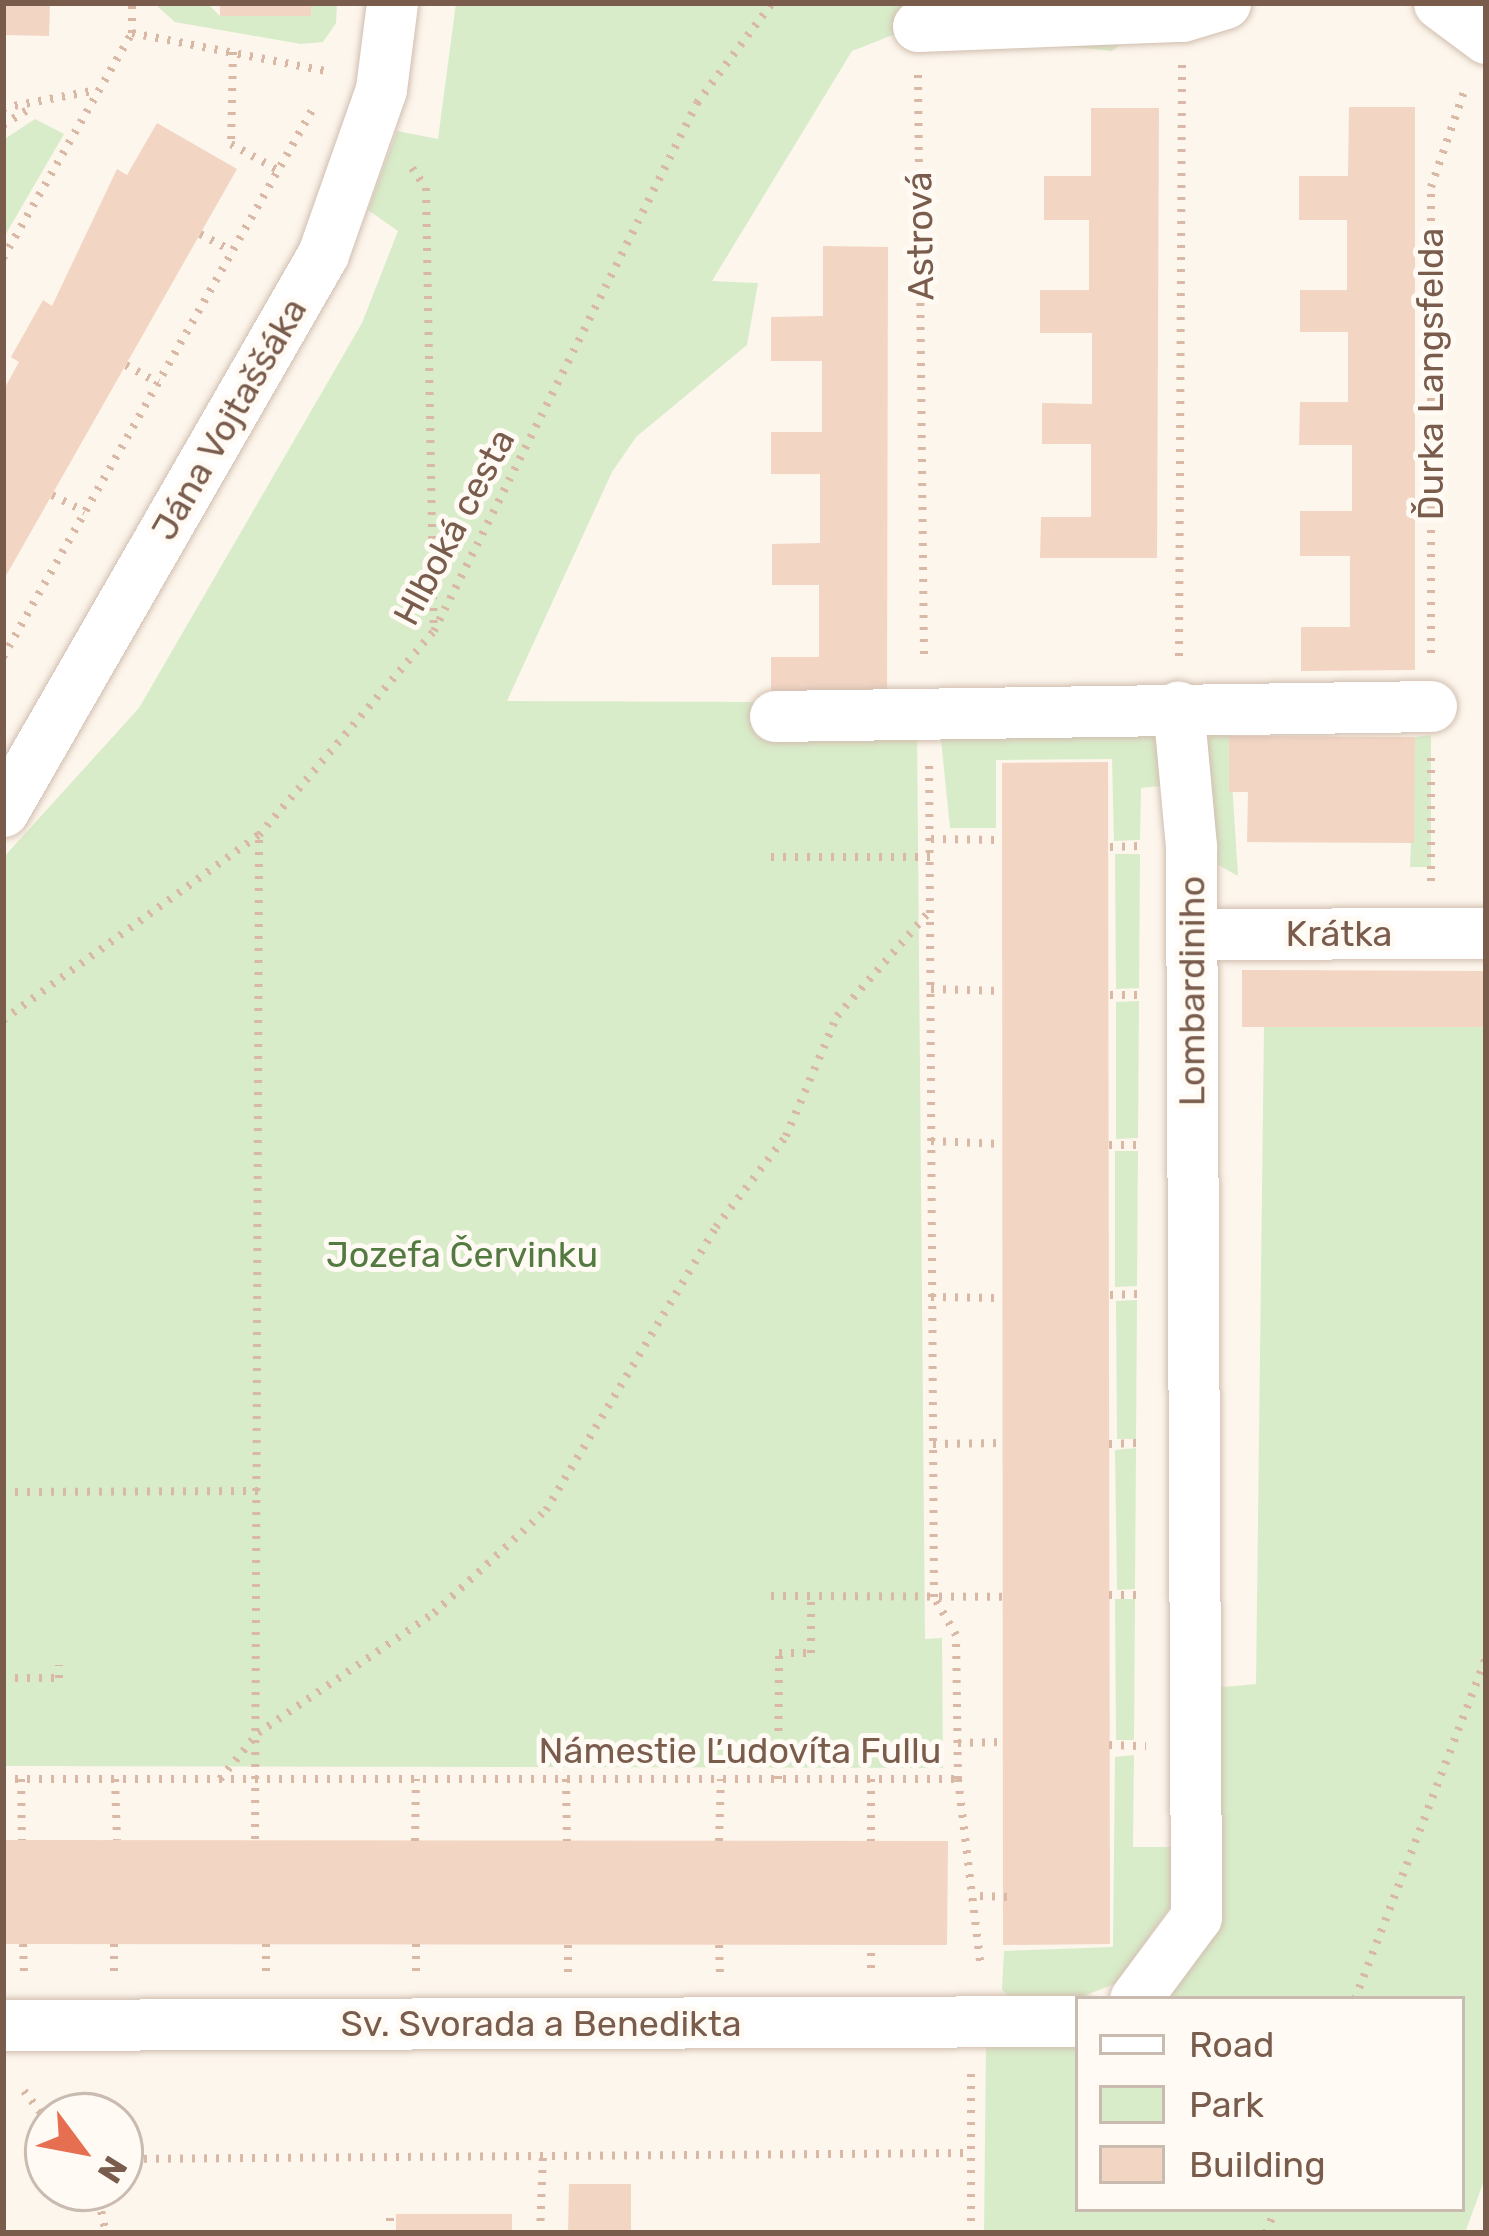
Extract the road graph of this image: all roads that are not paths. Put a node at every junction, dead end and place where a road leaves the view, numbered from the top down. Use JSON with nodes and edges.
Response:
{"nodes":[{"id":1,"x":392,"y":3,"type":"edge"},
{"id":2,"x":1439,"y":3,"type":"edge"},
{"id":3,"x":1204,"y":9,"type":"edge"},
{"id":4,"x":918,"y":26,"type":"road end"},
{"id":5,"x":1481,"y":54,"type":"edge"},
{"id":6,"x":1431,"y":706,"type":"road end"},
{"id":7,"x":1178,"y":707,"type":"junction"},
{"id":8,"x":776,"y":716,"type":"dead end"},
{"id":9,"x":3,"y":811,"type":"edge"},
{"id":10,"x":1486,"y":933,"type":"edge"},
{"id":11,"x":1192,"y":934,"type":"junction"},
{"id":12,"x":1140,"y":1996,"type":"edge"},
{"id":13,"x":1075,"y":2021,"type":"edge"},
{"id":14,"x":3,"y":2025,"type":"edge"}],
"edges":[{"from":1,"to":9,"type":"street","name":"Jána Vojtaššáka"},
{"from":2,"to":5,"type":"street"},
{"from":3,"to":4,"type":"street"},
{"from":6,"to":7,"type":"street"},
{"from":7,"to":8,"type":"street"},
{"from":7,"to":11,"type":"street","name":"Lombardiniho"},
{"from":10,"to":11,"type":"street","name":"Krátka"},
{"from":11,"to":12,"type":"street","name":"Lombardiniho"},
{"from":13,"to":14,"type":"street","name":"Sv. Svorada a Benedikta"}]}
